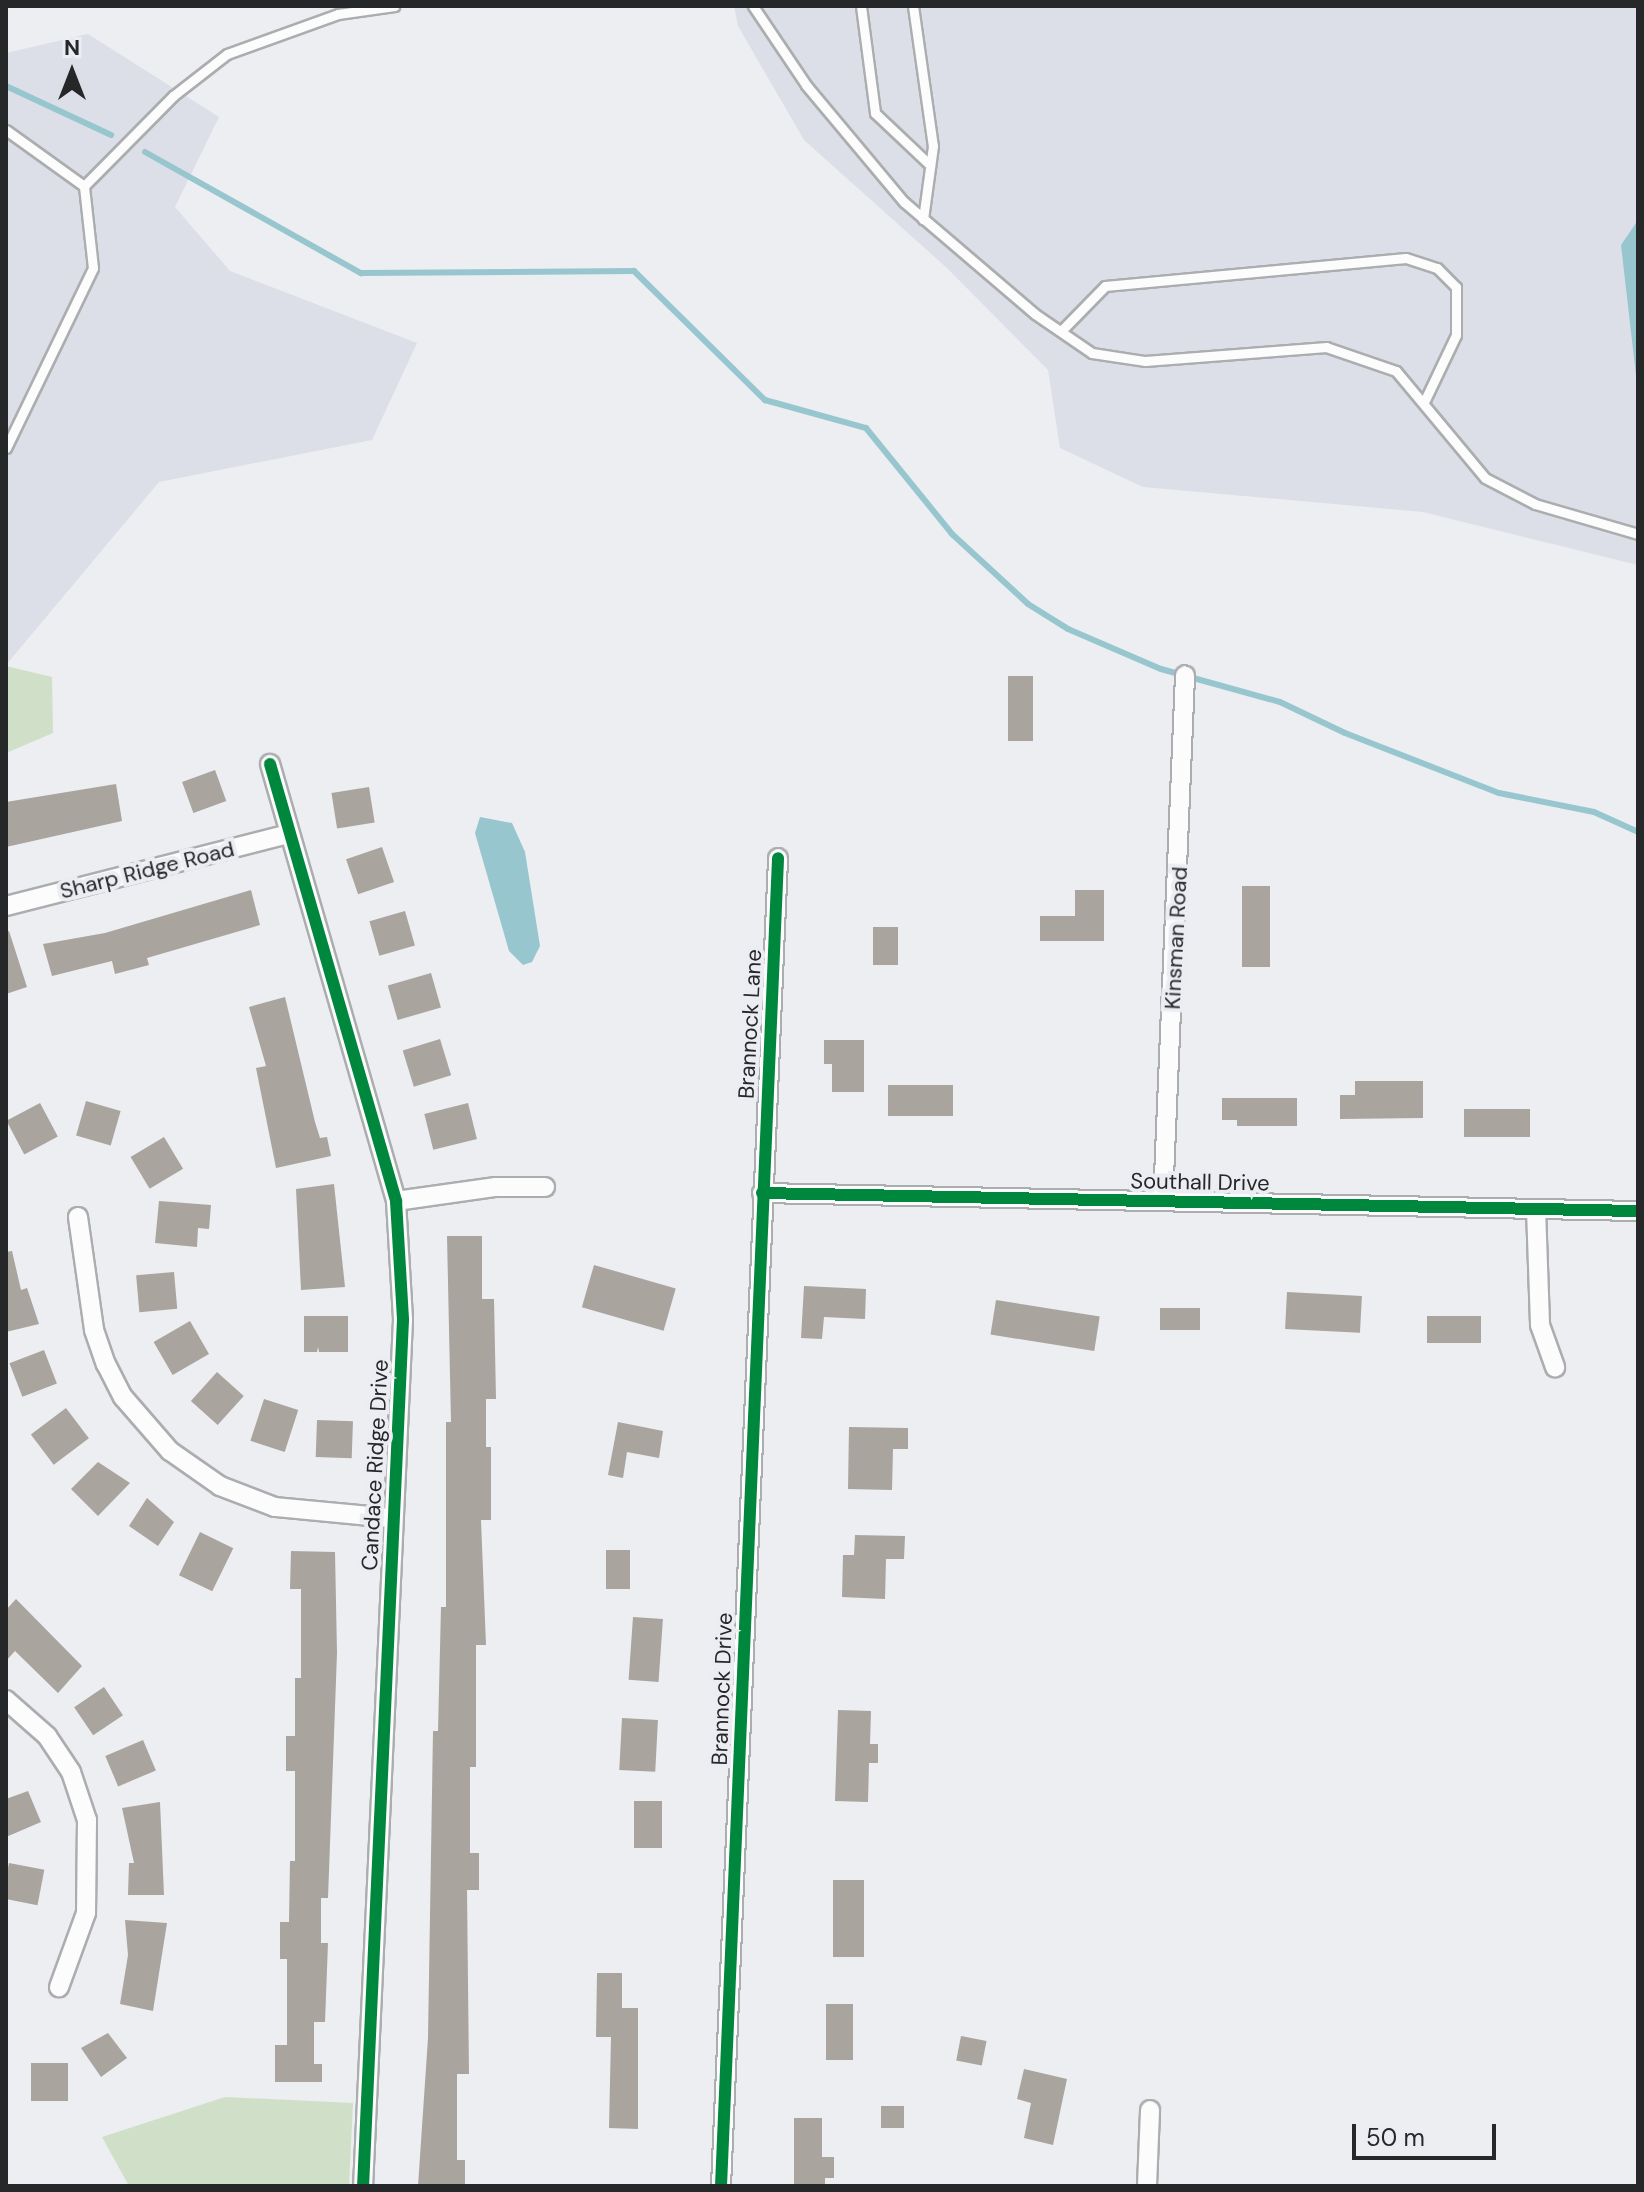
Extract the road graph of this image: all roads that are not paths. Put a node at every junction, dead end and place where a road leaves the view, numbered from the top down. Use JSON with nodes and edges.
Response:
{"nodes":[{"id":1,"x":394,"y":6,"type":"edge"},
{"id":2,"x":753,"y":6,"type":"edge"},
{"id":3,"x":861,"y":6,"type":"edge"},
{"id":4,"x":913,"y":6,"type":"edge"},
{"id":5,"x":6,"y":130,"type":"edge"},
{"id":6,"x":930,"y":165,"type":"junction"},
{"id":7,"x":84,"y":186,"type":"junction"},
{"id":8,"x":923,"y":219,"type":"junction"},
{"id":9,"x":1061,"y":331,"type":"junction"},
{"id":10,"x":1425,"y":400,"type":"junction"},
{"id":11,"x":6,"y":448,"type":"edge"},
{"id":12,"x":1638,"y":534,"type":"edge"},
{"id":13,"x":1185,"y":675,"type":"dead end"},
{"id":14,"x":270,"y":764,"type":"dead end"},
{"id":15,"x":288,"y":834,"type":"junction"},
{"id":16,"x":778,"y":858,"type":"dead end"},
{"id":17,"x":6,"y":906,"type":"edge"},
{"id":18,"x":545,"y":1187,"type":"dead end"},
{"id":19,"x":762,"y":1193,"type":"junction"},
{"id":20,"x":396,"y":1201,"type":"junction"},
{"id":21,"x":1163,"y":1201,"type":"junction"},
{"id":22,"x":1536,"y":1209,"type":"junction"},
{"id":23,"x":1638,"y":1211,"type":"edge"},
{"id":24,"x":78,"y":1217,"type":"dead end"},
{"id":25,"x":1555,"y":1367,"type":"dead end"},
{"id":26,"x":392,"y":1518,"type":"junction"},
{"id":27,"x":6,"y":1700,"type":"edge"},
{"id":28,"x":59,"y":1987,"type":"dead end"},
{"id":29,"x":1150,"y":2110,"type":"dead end"},
{"id":30,"x":363,"y":2186,"type":"edge"},
{"id":31,"x":721,"y":2186,"type":"edge"},
{"id":32,"x":1147,"y":2186,"type":"edge"}],
"edges":[{"from":1,"to":7,"type":"lane"},
{"from":2,"to":8,"type":"lane"},
{"from":3,"to":6,"type":"lane"},
{"from":4,"to":6,"type":"lane"},
{"from":5,"to":7,"type":"lane"},
{"from":6,"to":8,"type":"lane"},
{"from":7,"to":11,"type":"lane"},
{"from":8,"to":9,"type":"lane"},
{"from":9,"to":10,"type":"lane"},
{"from":9,"to":10,"type":"lane"},
{"from":10,"to":12,"type":"lane"},
{"from":13,"to":21,"type":"street","name":"Kinsman Road"},
{"from":14,"to":15,"type":"street","name":"Candace Ridge Drive"},
{"from":15,"to":17,"type":"street","name":"Sharp Ridge Road"},
{"from":15,"to":20,"type":"street","name":"Candace Ridge Drive"},
{"from":16,"to":19,"type":"street","name":"Brannock Lane"},
{"from":18,"to":20,"type":"street"},
{"from":19,"to":21,"type":"street","name":"Southall Drive"},
{"from":19,"to":31,"type":"street","name":"Brannock Drive"},
{"from":20,"to":26,"type":"street","name":"Candace Ridge Drive"},
{"from":21,"to":22,"type":"street","name":"Southall Drive"},
{"from":22,"to":23,"type":"street","name":"Southall Drive"},
{"from":22,"to":25,"type":"street"},
{"from":24,"to":26,"type":"street"},
{"from":26,"to":30,"type":"street","name":"Candace Ridge Drive"},
{"from":27,"to":28,"type":"street"},
{"from":29,"to":32,"type":"street"}]}
